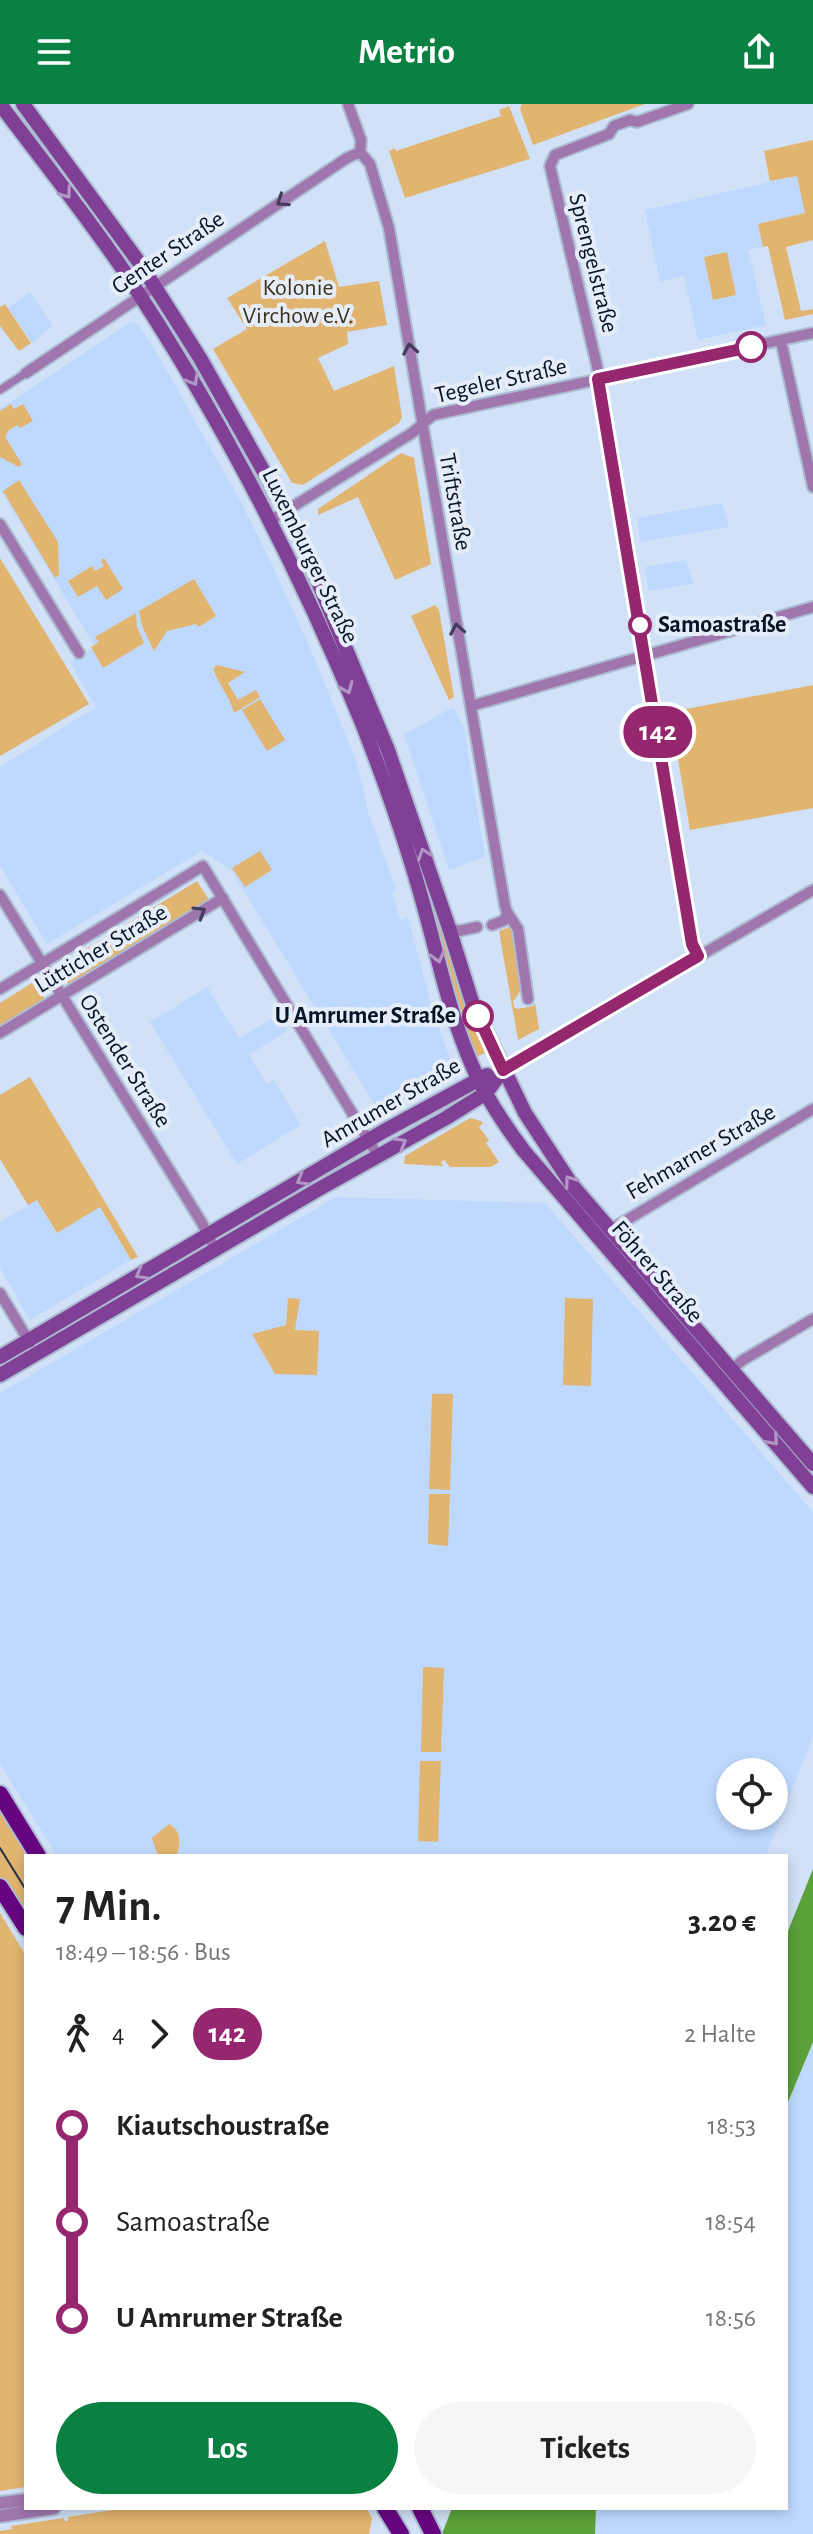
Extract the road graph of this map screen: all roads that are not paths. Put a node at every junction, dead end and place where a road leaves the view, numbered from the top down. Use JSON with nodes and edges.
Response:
{"nodes":[{"id":1,"x":0,"y":104,"type":"edge"},
{"id":2,"x":23,"y":104,"type":"edge"},
{"id":3,"x":348,"y":104,"type":"edge"},
{"id":4,"x":688,"y":104,"type":"edge"},
{"id":5,"x":360,"y":152,"type":"junction"},
{"id":6,"x":155,"y":286,"type":"junction"},
{"id":7,"x":140,"y":296,"type":"junction"},
{"id":8,"x":813,"y":333,"type":"edge"},
{"id":9,"x":781,"y":341,"type":"junction"},
{"id":10,"x":26,"y":373,"type":"joint"},
{"id":11,"x":598,"y":379,"type":"junction"},
{"id":12,"x":0,"y":390,"type":"edge"},
{"id":13,"x":422,"y":426,"type":"junction"},
{"id":14,"x":813,"y":487,"type":"edge"},
{"id":15,"x":287,"y":511,"type":"junction"},
{"id":16,"x":271,"y":520,"type":"junction"},
{"id":17,"x":1,"y":526,"type":"edge"},
{"id":18,"x":813,"y":607,"type":"edge"},
{"id":19,"x":79,"y":653,"type":"dead end"},
{"id":20,"x":645,"y":655,"type":"junction"},
{"id":21,"x":471,"y":706,"type":"junction"},
{"id":22,"x":381,"y":753,"type":"junction"},
{"id":23,"x":813,"y":890,"type":"edge"},
{"id":24,"x":0,"y":895,"type":"edge"},
{"id":25,"x":223,"y":898,"type":"junction"},
{"id":26,"x":507,"y":912,"type":"junction"},
{"id":27,"x":492,"y":925,"type":"dead end"},
{"id":28,"x":477,"y":927,"type":"dead end"},
{"id":29,"x":449,"y":928,"type":"junction"},
{"id":30,"x":698,"y":956,"type":"junction"},
{"id":31,"x":42,"y":964,"type":"junction"},
{"id":32,"x":0,"y":989,"type":"edge"},
{"id":33,"x":61,"y":996,"type":"junction"},
{"id":34,"x":528,"y":999,"type":"dead end"},
{"id":35,"x":0,"y":1033,"type":"edge"},
{"id":36,"x":503,"y":1070,"type":"junction"},
{"id":37,"x":478,"y":1078,"type":"junction"},
{"id":38,"x":486,"y":1093,"type":"junction"},
{"id":39,"x":813,"y":1109,"type":"edge"},
{"id":40,"x":369,"y":1140,"type":"junction"},
{"id":41,"x":378,"y":1156,"type":"junction"},
{"id":42,"x":610,"y":1230,"type":"junction"},
{"id":43,"x":208,"y":1235,"type":"junction"},
{"id":44,"x":215,"y":1249,"type":"junction"},
{"id":45,"x":0,"y":1293,"type":"edge"},
{"id":46,"x":813,"y":1319,"type":"edge"},
{"id":47,"x":32,"y":1347,"type":"junction"},
{"id":48,"x":0,"y":1357,"type":"edge"},
{"id":49,"x":731,"y":1370,"type":"junction"},
{"id":50,"x":0,"y":1375,"type":"edge"},
{"id":51,"x":813,"y":1464,"type":"edge"},
{"id":52,"x":813,"y":1487,"type":"edge"},
{"id":53,"x":0,"y":1794,"type":"edge"},
{"id":54,"x":37,"y":1854,"type":"edge"},
{"id":55,"x":0,"y":1887,"type":"edge"},
{"id":56,"x":24,"y":1925,"type":"edge"},
{"id":57,"x":24,"y":2500,"type":"edge"},
{"id":58,"x":0,"y":2503,"type":"edge"},
{"id":59,"x":40,"y":2510,"type":"edge"},
{"id":60,"x":386,"y":2510,"type":"edge"},
{"id":61,"x":421,"y":2510,"type":"edge"},
{"id":62,"x":0,"y":2516,"type":"edge"},
{"id":63,"x":432,"y":2532,"type":"edge"},
{"id":64,"x":398,"y":2533,"type":"edge"}],
"edges":[{"from":1,"to":7,"type":"main road","name":"Luxemburger Straße","one_way":true},
{"from":2,"to":6,"type":"main road","name":"Luxemburger Straße"},
{"from":3,"to":5,"type":"street","name":"Triftstraße"},
{"from":4,"to":11,"type":"street","name":"Sprengelstraße"},
{"from":5,"to":6,"type":"street","name":"Genter Straße","one_way":true},
{"from":13,"to":5,"type":"street","name":"Triftstraße","one_way":true},
{"from":6,"to":7,"type":"street","name":"Genter Straße"},
{"from":6,"to":15,"type":"main road","name":"Luxemburger Straße"},
{"from":7,"to":10,"type":"street","name":"Genter Straße"},
{"from":7,"to":16,"type":"main road","name":"Luxemburger Straße","one_way":true},
{"from":8,"to":9,"type":"street","name":"Tegeler Straße"},
{"from":9,"to":11,"type":"street","name":"Tegeler Straße"},
{"from":9,"to":14,"type":"street"},
{"from":10,"to":12,"type":"street","name":"Genter Straße"},
{"from":11,"to":13,"type":"street","name":"Tegeler Straße"},
{"from":11,"to":20,"type":"street","name":"Sprengelstraße"},
{"from":13,"to":15,"type":"street","name":"Tegeler Straße"},
{"from":21,"to":13,"type":"street","name":"Triftstraße","one_way":true},
{"from":15,"to":16,"type":"street","name":"Tegeler Straße"},
{"from":15,"to":22,"type":"main road","name":"Luxemburger Straße"},
{"from":16,"to":22,"type":"main road","name":"Luxemburger Straße","one_way":true},
{"from":17,"to":19,"type":"street"},
{"from":18,"to":20,"type":"street"},
{"from":20,"to":21,"type":"street"},
{"from":20,"to":30,"type":"street","name":"Sprengelstraße"},
{"from":21,"to":26,"type":"street","name":"Triftstraße"},
{"from":29,"to":22,"type":"main road","name":"Luxemburger Straße","one_way":true},
{"from":22,"to":37,"type":"main road","name":"Luxemburger Straße","one_way":true},
{"from":23,"to":30,"type":"street"},
{"from":24,"to":31,"type":"street","name":"Ostender Straße"},
{"from":25,"to":31,"type":"street","name":"Lütticher Straße"},
{"from":33,"to":25,"type":"street","name":"Lütticher Straße","one_way":true},
{"from":25,"to":40,"type":"street"},
{"from":26,"to":27,"type":"street"},
{"from":26,"to":34,"type":"street","name":"Triftstraße"},
{"from":28,"to":29,"type":"street"},
{"from":29,"to":36,"type":"main road","name":"Luxemburger Straße"},
{"from":30,"to":36,"type":"street"},
{"from":31,"to":32,"type":"street","name":"Lütticher Straße"},
{"from":31,"to":33,"type":"street","name":"Ostender Straße"},
{"from":33,"to":35,"type":"street","name":"Lütticher Straße"},
{"from":33,"to":43,"type":"street","name":"Ostender Straße"},
{"from":36,"to":37,"type":"main road","name":"Amrumer Straße"},
{"from":36,"to":38,"type":"main road","name":"Amrumer Straße"},
{"from":42,"to":36,"type":"main road","name":"Föhrer Straße","one_way":true},
{"from":37,"to":38,"type":"main road","name":"Föhrer Straße"},
{"from":37,"to":40,"type":"main road","name":"Amrumer Straße"},
{"from":41,"to":38,"type":"main road","name":"Amrumer Straße","one_way":true},
{"from":38,"to":52,"type":"main road","name":"Föhrer Straße","one_way":true},
{"from":39,"to":42,"type":"street","name":"Fehmarner Straße"},
{"from":40,"to":41,"type":"street"},
{"from":40,"to":43,"type":"main road","name":"Amrumer Straße","one_way":true},
{"from":41,"to":44,"type":"main road","name":"Amrumer Straße"},
{"from":42,"to":49,"type":"main road","name":"Föhrer Straße"},
{"from":43,"to":44,"type":"street","name":"Ostender Straße"},
{"from":43,"to":47,"type":"main road","name":"Amrumer Straße","one_way":true},
{"from":44,"to":47,"type":"main road","name":"Amrumer Straße"},
{"from":45,"to":47,"type":"street"},
{"from":46,"to":49,"type":"street"},
{"from":47,"to":48,"type":"main road","name":"Amrumer Straße"},
{"from":47,"to":50,"type":"main road","name":"Amrumer Straße"},
{"from":49,"to":51,"type":"main road","name":"Föhrer Straße"},
{"from":53,"to":54,"type":"main road"},
{"from":55,"to":56,"type":"main road"},
{"from":57,"to":58,"type":"street"},
{"from":59,"to":62,"type":"street"},
{"from":60,"to":64,"type":"main road"},
{"from":61,"to":63,"type":"main road"}]}
